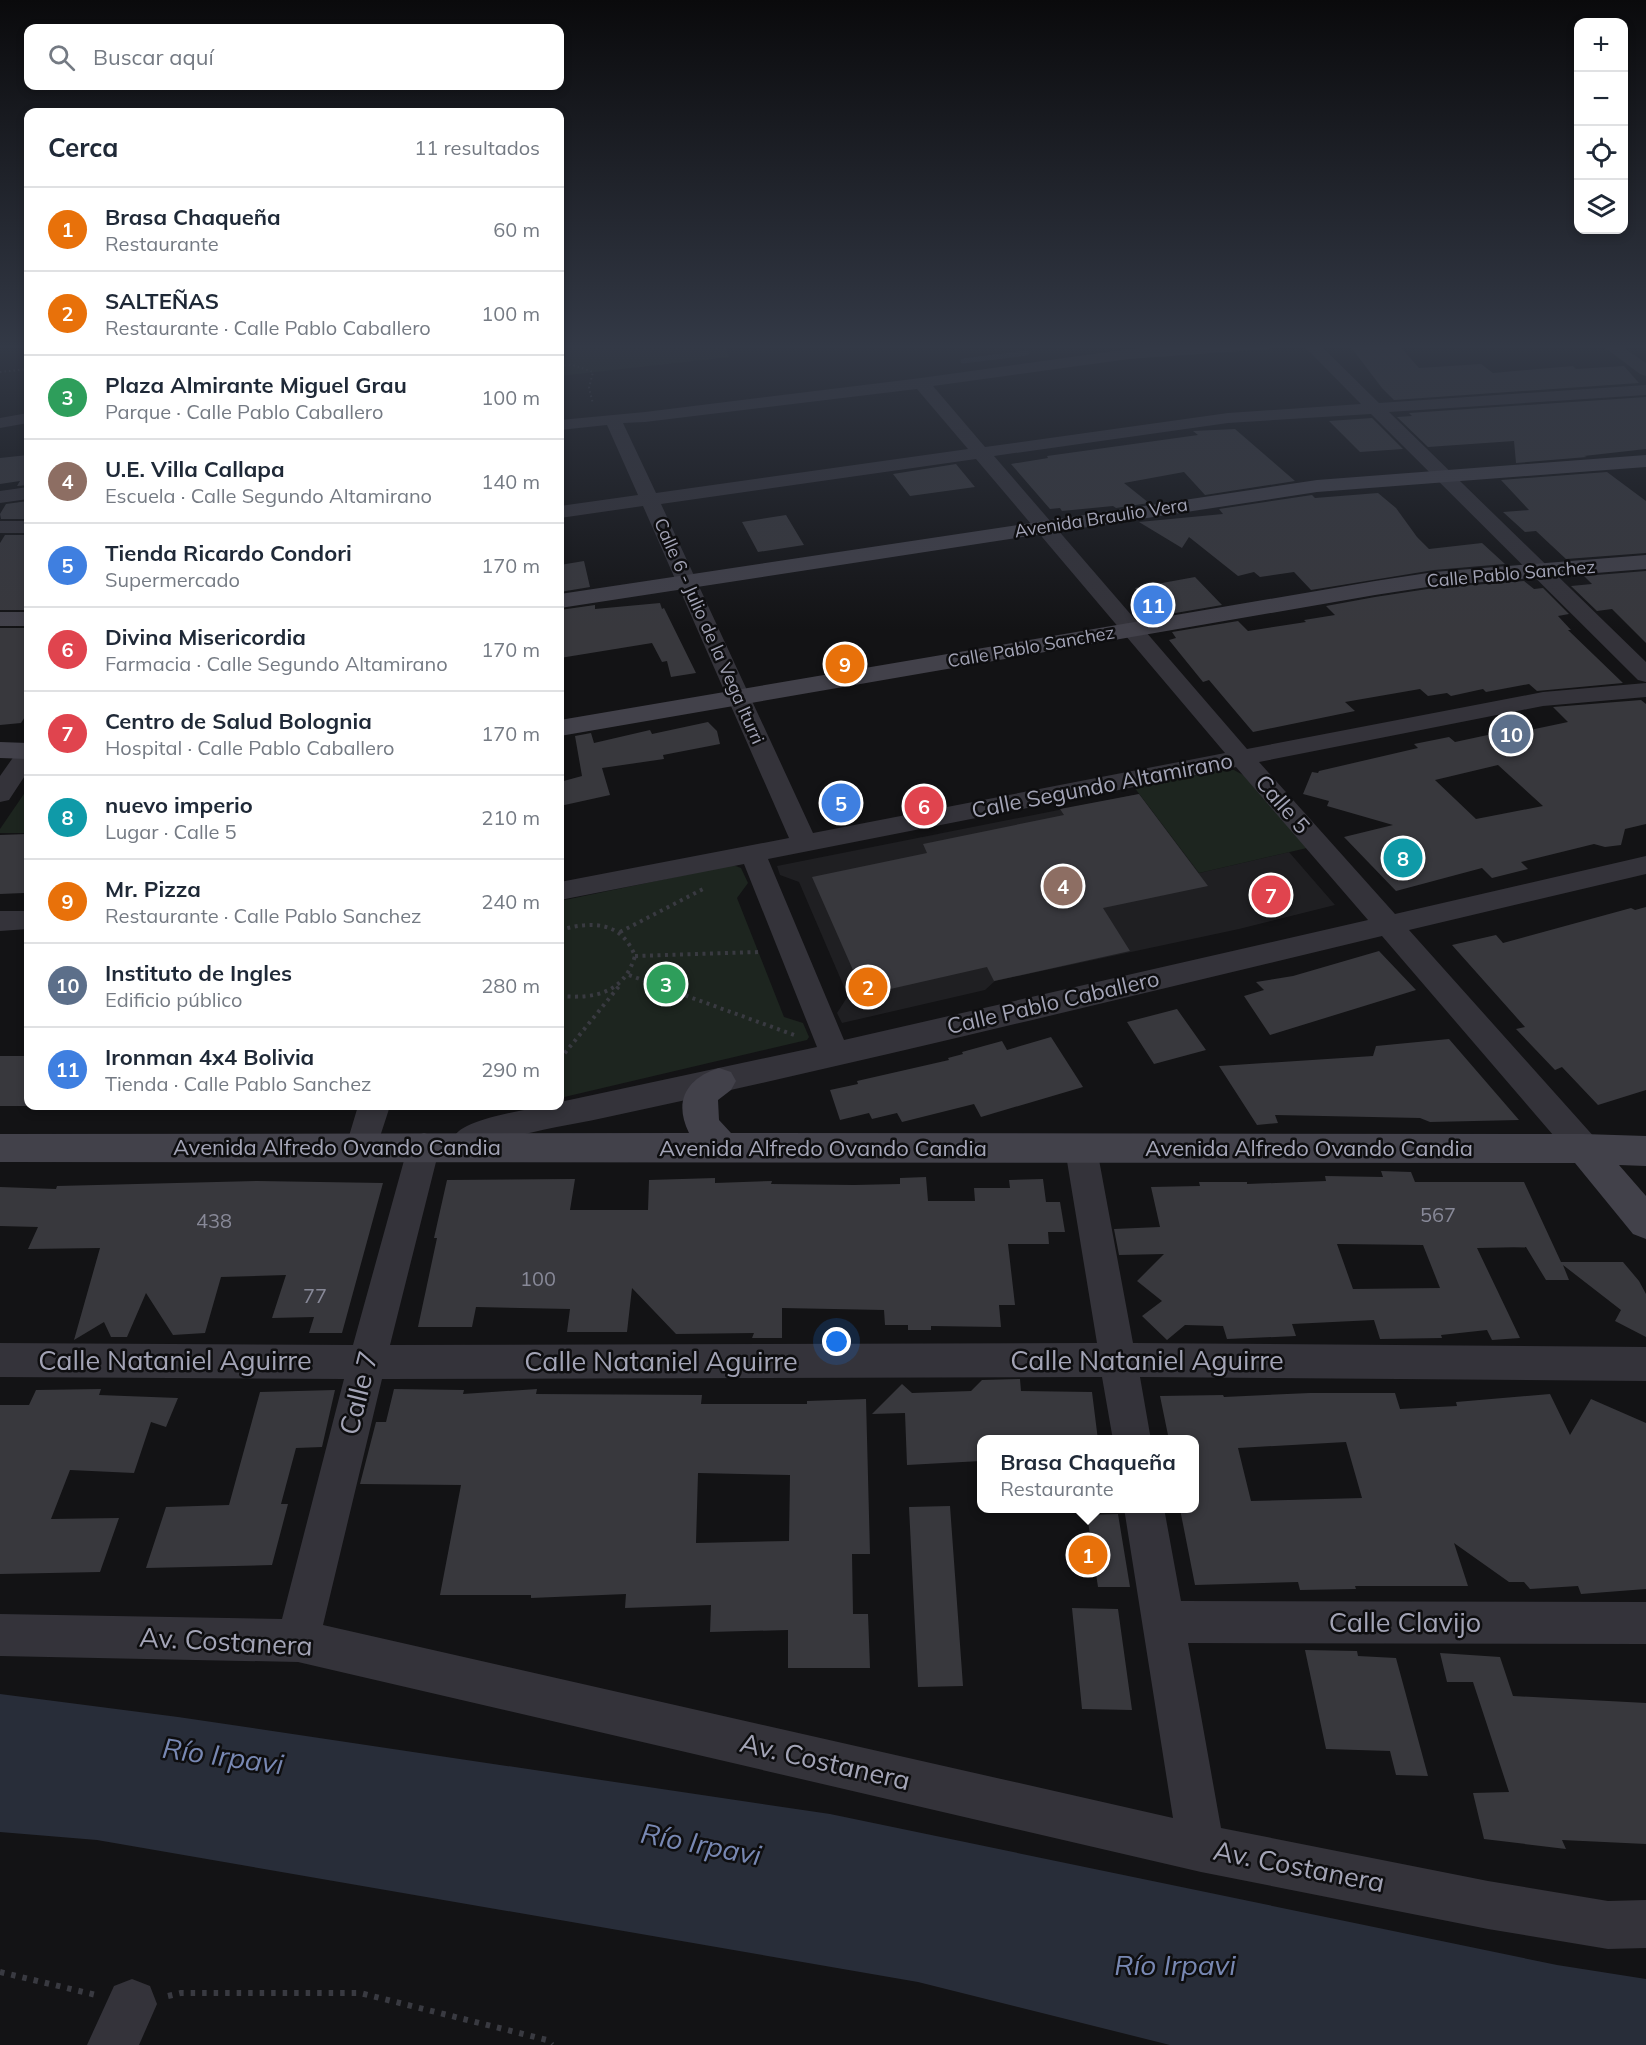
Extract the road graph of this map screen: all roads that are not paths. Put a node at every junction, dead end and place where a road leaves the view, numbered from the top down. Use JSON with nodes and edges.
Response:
{"nodes":[{"id":1,"x":622,"y":439,"type":"edge"},
{"id":2,"x":969,"y":439,"type":"edge"},
{"id":3,"x":1076,"y":439,"type":"edge"},
{"id":4,"x":1407,"y":439,"type":"edge"},
{"id":5,"x":980,"y":453,"type":"junction"},
{"id":6,"x":1646,"y":461,"type":"edge"},
{"id":7,"x":1444,"y":476,"type":"junction"},
{"id":8,"x":24,"y":494,"type":"edge"},
{"id":9,"x":0,"y":497,"type":"edge"},
{"id":10,"x":650,"y":499,"type":"junction"},
{"id":11,"x":564,"y":511,"type":"edge"},
{"id":12,"x":0,"y":527,"type":"edge"},
{"id":13,"x":24,"y":527,"type":"edge"},
{"id":14,"x":1045,"y":527,"type":"junction"},
{"id":15,"x":1646,"y":562,"type":"edge"},
{"id":16,"x":1541,"y":571,"type":"junction"},
{"id":17,"x":687,"y":581,"type":"junction"},
{"id":18,"x":564,"y":600,"type":"edge"},
{"id":19,"x":0,"y":619,"type":"edge"},
{"id":20,"x":24,"y":619,"type":"edge"},
{"id":21,"x":1134,"y":630,"type":"junction"},
{"id":22,"x":1646,"y":675,"type":"edge"},
{"id":23,"x":1646,"y":690,"type":"edge"},
{"id":24,"x":738,"y":698,"type":"junction"},
{"id":25,"x":564,"y":727,"type":"edge"},
{"id":26,"x":0,"y":750,"type":"edge"},
{"id":27,"x":24,"y":752,"type":"edge"},
{"id":28,"x":24,"y":758,"type":"edge"},
{"id":29,"x":1242,"y":758,"type":"junction"},
{"id":30,"x":0,"y":794,"type":"edge"},
{"id":31,"x":804,"y":842,"type":"junction"},
{"id":32,"x":752,"y":852,"type":"junction"},
{"id":33,"x":1646,"y":865,"type":"edge"},
{"id":34,"x":564,"y":890,"type":"edge"},
{"id":35,"x":24,"y":920,"type":"edge"},
{"id":36,"x":0,"y":921,"type":"edge"},
{"id":37,"x":1389,"y":925,"type":"junction"},
{"id":38,"x":834,"y":1052,"type":"junction"},
{"id":39,"x":719,"y":1081,"type":"junction"},
{"id":40,"x":373,"y":1110,"type":"edge"},
{"id":41,"x":1646,"y":1132,"type":"edge"},
{"id":42,"x":362,"y":1146,"type":"junction"},
{"id":43,"x":424,"y":1146,"type":"junction"},
{"id":44,"x":464,"y":1146,"type":"junction"},
{"id":45,"x":0,"y":1148,"type":"edge"},
{"id":46,"x":724,"y":1148,"type":"junction"},
{"id":47,"x":1584,"y":1148,"type":"junction"},
{"id":48,"x":1081,"y":1149,"type":"junction"},
{"id":49,"x":1646,"y":1151,"type":"edge"},
{"id":50,"x":1646,"y":1223,"type":"edge"},
{"id":51,"x":0,"y":1360,"type":"edge"},
{"id":52,"x":1118,"y":1360,"type":"junction"},
{"id":53,"x":367,"y":1362,"type":"junction"},
{"id":54,"x":1646,"y":1364,"type":"edge"},
{"id":55,"x":1131,"y":1435,"type":"edge"},
{"id":56,"x":1145,"y":1513,"type":"edge"},
{"id":57,"x":1164,"y":1622,"type":"junction"},
{"id":58,"x":1646,"y":1623,"type":"edge"},
{"id":59,"x":0,"y":1635,"type":"edge"},
{"id":60,"x":298,"y":1641,"type":"junction"},
{"id":61,"x":1201,"y":1848,"type":"junction"},
{"id":62,"x":1646,"y":1924,"type":"edge"}],
"edges":[{"from":1,"to":10,"type":"street","name":"Calle 6 - Julio de la Vega Iturri"},
{"from":2,"to":5,"type":"street","name":"Calle 5"},
{"from":3,"to":5,"type":"street"},
{"from":4,"to":7,"type":"street"},
{"from":5,"to":10,"type":"street"},
{"from":5,"to":14,"type":"street","name":"Calle 5"},
{"from":6,"to":7,"type":"main road","name":"Avenida Braulio Vera"},
{"from":7,"to":14,"type":"main road","name":"Avenida Braulio Vera"},
{"from":7,"to":16,"type":"street"},
{"from":8,"to":9,"type":"street"},
{"from":10,"to":11,"type":"street"},
{"from":10,"to":17,"type":"street","name":"Calle 6 - Julio de la Vega Iturri"},
{"from":12,"to":13,"type":"street"},
{"from":14,"to":17,"type":"main road","name":"Avenida Braulio Vera"},
{"from":14,"to":21,"type":"street","name":"Calle 5"},
{"from":15,"to":16,"type":"main road","name":"Calle Pablo Sanchez"},
{"from":16,"to":21,"type":"main road","name":"Calle Pablo Sanchez"},
{"from":16,"to":22,"type":"street"},
{"from":17,"to":18,"type":"main road","name":"Avenida Braulio Vera"},
{"from":17,"to":24,"type":"street","name":"Calle 6 - Julio de la Vega Iturri"},
{"from":19,"to":20,"type":"main road"},
{"from":21,"to":24,"type":"main road","name":"Calle Pablo Sanchez"},
{"from":21,"to":29,"type":"street","name":"Calle 5"},
{"from":23,"to":29,"type":"street","name":"Calle Segundo Altamirano"},
{"from":24,"to":25,"type":"main road","name":"Calle Pablo Sanchez"},
{"from":24,"to":31,"type":"street","name":"Calle 6 - Julio de la Vega Iturri"},
{"from":26,"to":27,"type":"main road"},
{"from":28,"to":30,"type":"street"},
{"from":29,"to":31,"type":"street","name":"Calle Segundo Altamirano"},
{"from":29,"to":37,"type":"street","name":"Calle 5"},
{"from":31,"to":32,"type":"street","name":"Calle Segundo Altamirano"},
{"from":32,"to":34,"type":"street","name":"Calle Segundo Altamirano"},
{"from":32,"to":38,"type":"street"},
{"from":33,"to":37,"type":"street","name":"Calle Pablo Caballero"},
{"from":35,"to":36,"type":"street"},
{"from":37,"to":38,"type":"street","name":"Calle Pablo Caballero"},
{"from":37,"to":47,"type":"street","name":"Calle 5"},
{"from":38,"to":39,"type":"street","name":"Calle Pablo Caballero"},
{"from":39,"to":44,"type":"street","name":"Calle Pablo Caballero"},
{"from":39,"to":46,"type":"main road"},
{"from":40,"to":42,"type":"street"},
{"from":41,"to":47,"type":"main road"},
{"from":42,"to":43,"type":"main road","name":"Avenida Alfredo Ovando Candia"},
{"from":42,"to":45,"type":"main road","name":"Avenida Alfredo Ovando Candia"},
{"from":43,"to":44,"type":"main road","name":"Avenida Alfredo Ovando Candia"},
{"from":43,"to":53,"type":"street","name":"Calle 7"},
{"from":44,"to":46,"type":"main road","name":"Avenida Alfredo Ovando Candia"},
{"from":46,"to":48,"type":"main road","name":"Avenida Alfredo Ovando Candia"},
{"from":47,"to":48,"type":"main road","name":"Avenida Alfredo Ovando Candia"},
{"from":47,"to":49,"type":"main road","name":"Avenida Alfredo Ovando Candia"},
{"from":47,"to":50,"type":"main road","name":"Calle 5"},
{"from":48,"to":52,"type":"street"},
{"from":51,"to":53,"type":"street","name":"Calle Nataniel Aguirre"},
{"from":52,"to":53,"type":"street","name":"Calle Nataniel Aguirre"},
{"from":52,"to":54,"type":"street","name":"Calle Nataniel Aguirre"},
{"from":52,"to":55,"type":"street"},
{"from":53,"to":60,"type":"street","name":"Calle 7"},
{"from":56,"to":57,"type":"street"},
{"from":57,"to":58,"type":"street","name":"Calle Clavijo"},
{"from":57,"to":61,"type":"street"},
{"from":59,"to":60,"type":"street","name":"Av. Costanera"},
{"from":60,"to":61,"type":"street","name":"Av. Costanera"},
{"from":61,"to":62,"type":"street","name":"Av. Costanera"}]}
